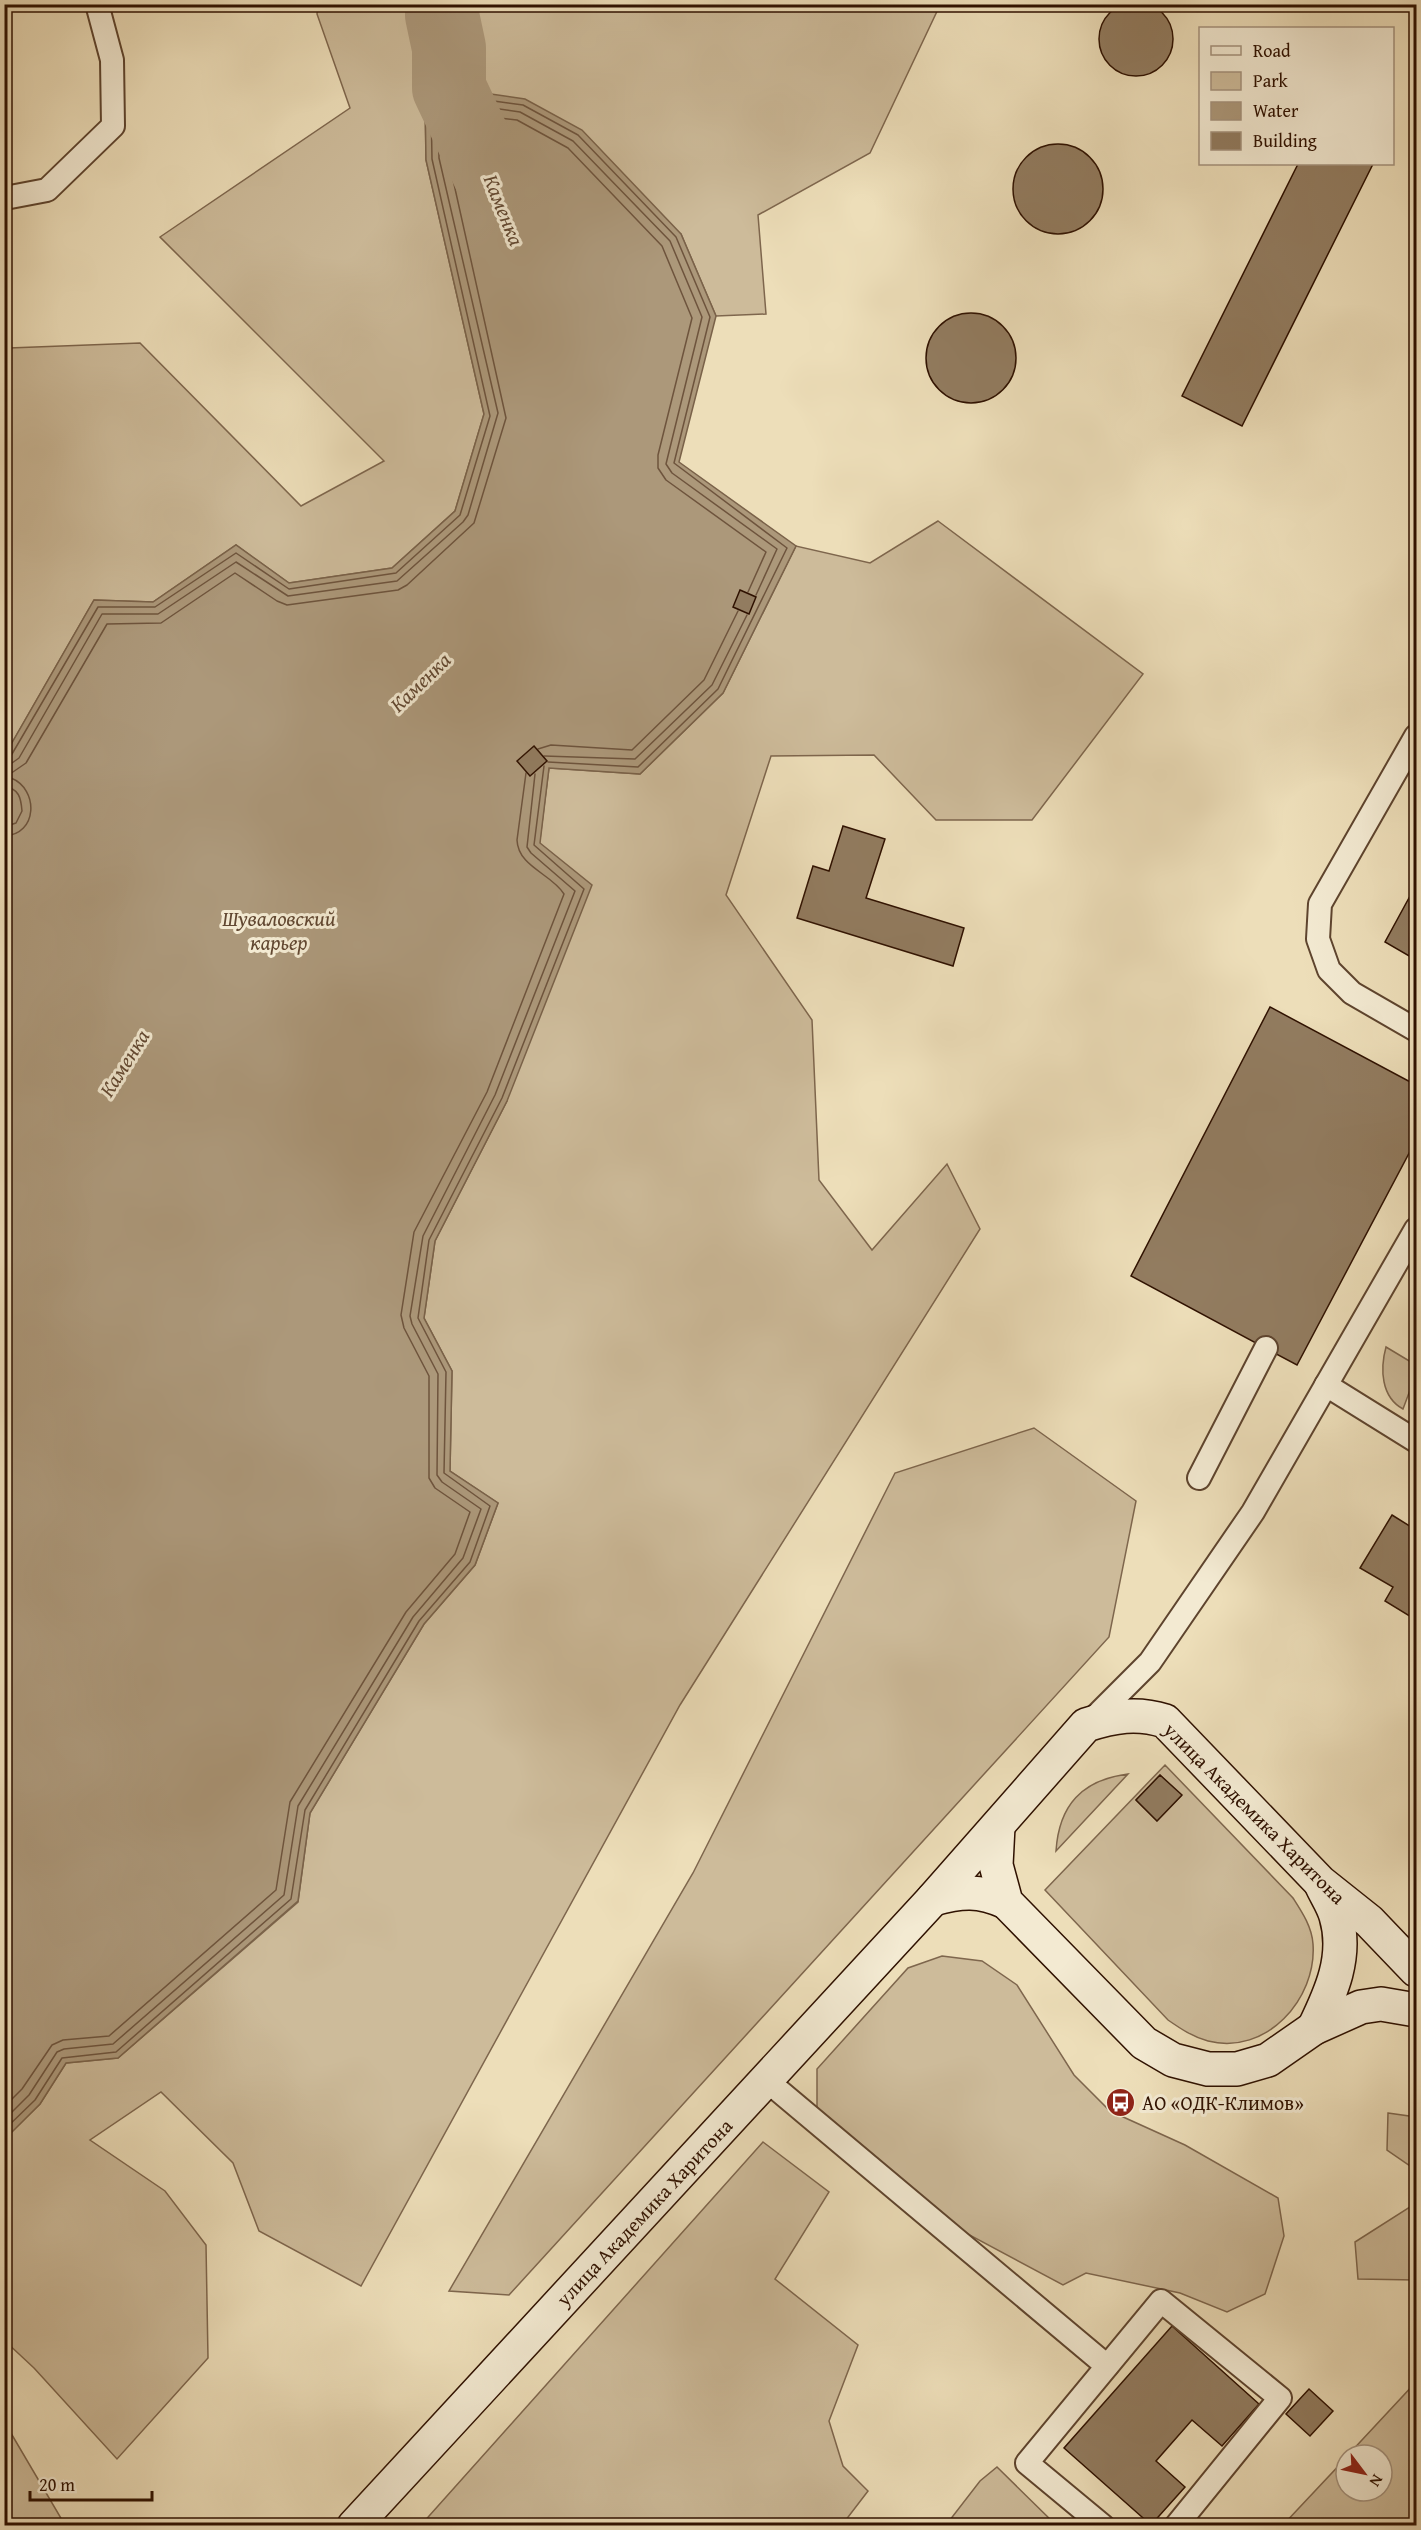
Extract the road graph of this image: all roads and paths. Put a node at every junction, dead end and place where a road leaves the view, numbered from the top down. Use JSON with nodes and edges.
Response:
{"nodes":[{"id":1,"x":97,"y":4,"type":"edge"},
{"id":2,"x":5,"y":198,"type":"edge"},
{"id":3,"x":1416,"y":736,"type":"edge"},
{"id":4,"x":1416,"y":1030,"type":"edge"},
{"id":5,"x":1416,"y":1228,"type":"edge"},
{"id":6,"x":1266,"y":1348,"type":"dead end"},
{"id":7,"x":1326,"y":1385,"type":"junction"},
{"id":8,"x":1416,"y":1441,"type":"edge"},
{"id":9,"x":1198,"y":1478,"type":"dead end"},
{"id":10,"x":1086,"y":1725,"type":"junction"},
{"id":11,"x":998,"y":1826,"type":"junction"},
{"id":12,"x":1320,"y":1882,"type":"junction"},
{"id":13,"x":933,"y":1899,"type":"junction"},
{"id":14,"x":1006,"y":1902,"type":"junction"},
{"id":15,"x":1416,"y":1970,"type":"edge"},
{"id":16,"x":1416,"y":2010,"type":"edge"},
{"id":17,"x":1314,"y":2028,"type":"junction"},
{"id":18,"x":766,"y":2080,"type":"junction"},
{"id":19,"x":1107,"y":2366,"type":"junction"},
{"id":20,"x":354,"y":2526,"type":"edge"},
{"id":21,"x":1103,"y":2526,"type":"edge"},
{"id":22,"x":1176,"y":2526,"type":"edge"}],
"edges":[{"from":1,"to":2,"type":"lane"},
{"from":3,"to":4,"type":"lane"},
{"from":5,"to":7,"type":"lane"},
{"from":6,"to":9,"type":"lane"},
{"from":7,"to":8,"type":"lane"},
{"from":7,"to":10,"type":"lane"},
{"from":10,"to":11,"type":"street","name":"улица Академика Харитона"},
{"from":10,"to":12,"type":"street","name":"улица Академика Харитона"},
{"from":11,"to":13,"type":"street","name":"улица Академика Харитона"},
{"from":11,"to":14,"type":"street"},
{"from":12,"to":15,"type":"street","name":"улица Академика Харитона"},
{"from":12,"to":17,"type":"street"},
{"from":13,"to":14,"type":"street"},
{"from":13,"to":18,"type":"street","name":"улица Академика Харитона"},
{"from":14,"to":17,"type":"street"},
{"from":16,"to":17,"type":"street"},
{"from":18,"to":19,"type":"lane"},
{"from":18,"to":20,"type":"street","name":"улица Академика Харитона"},
{"from":19,"to":21,"type":"lane"},
{"from":19,"to":22,"type":"lane"}]}
